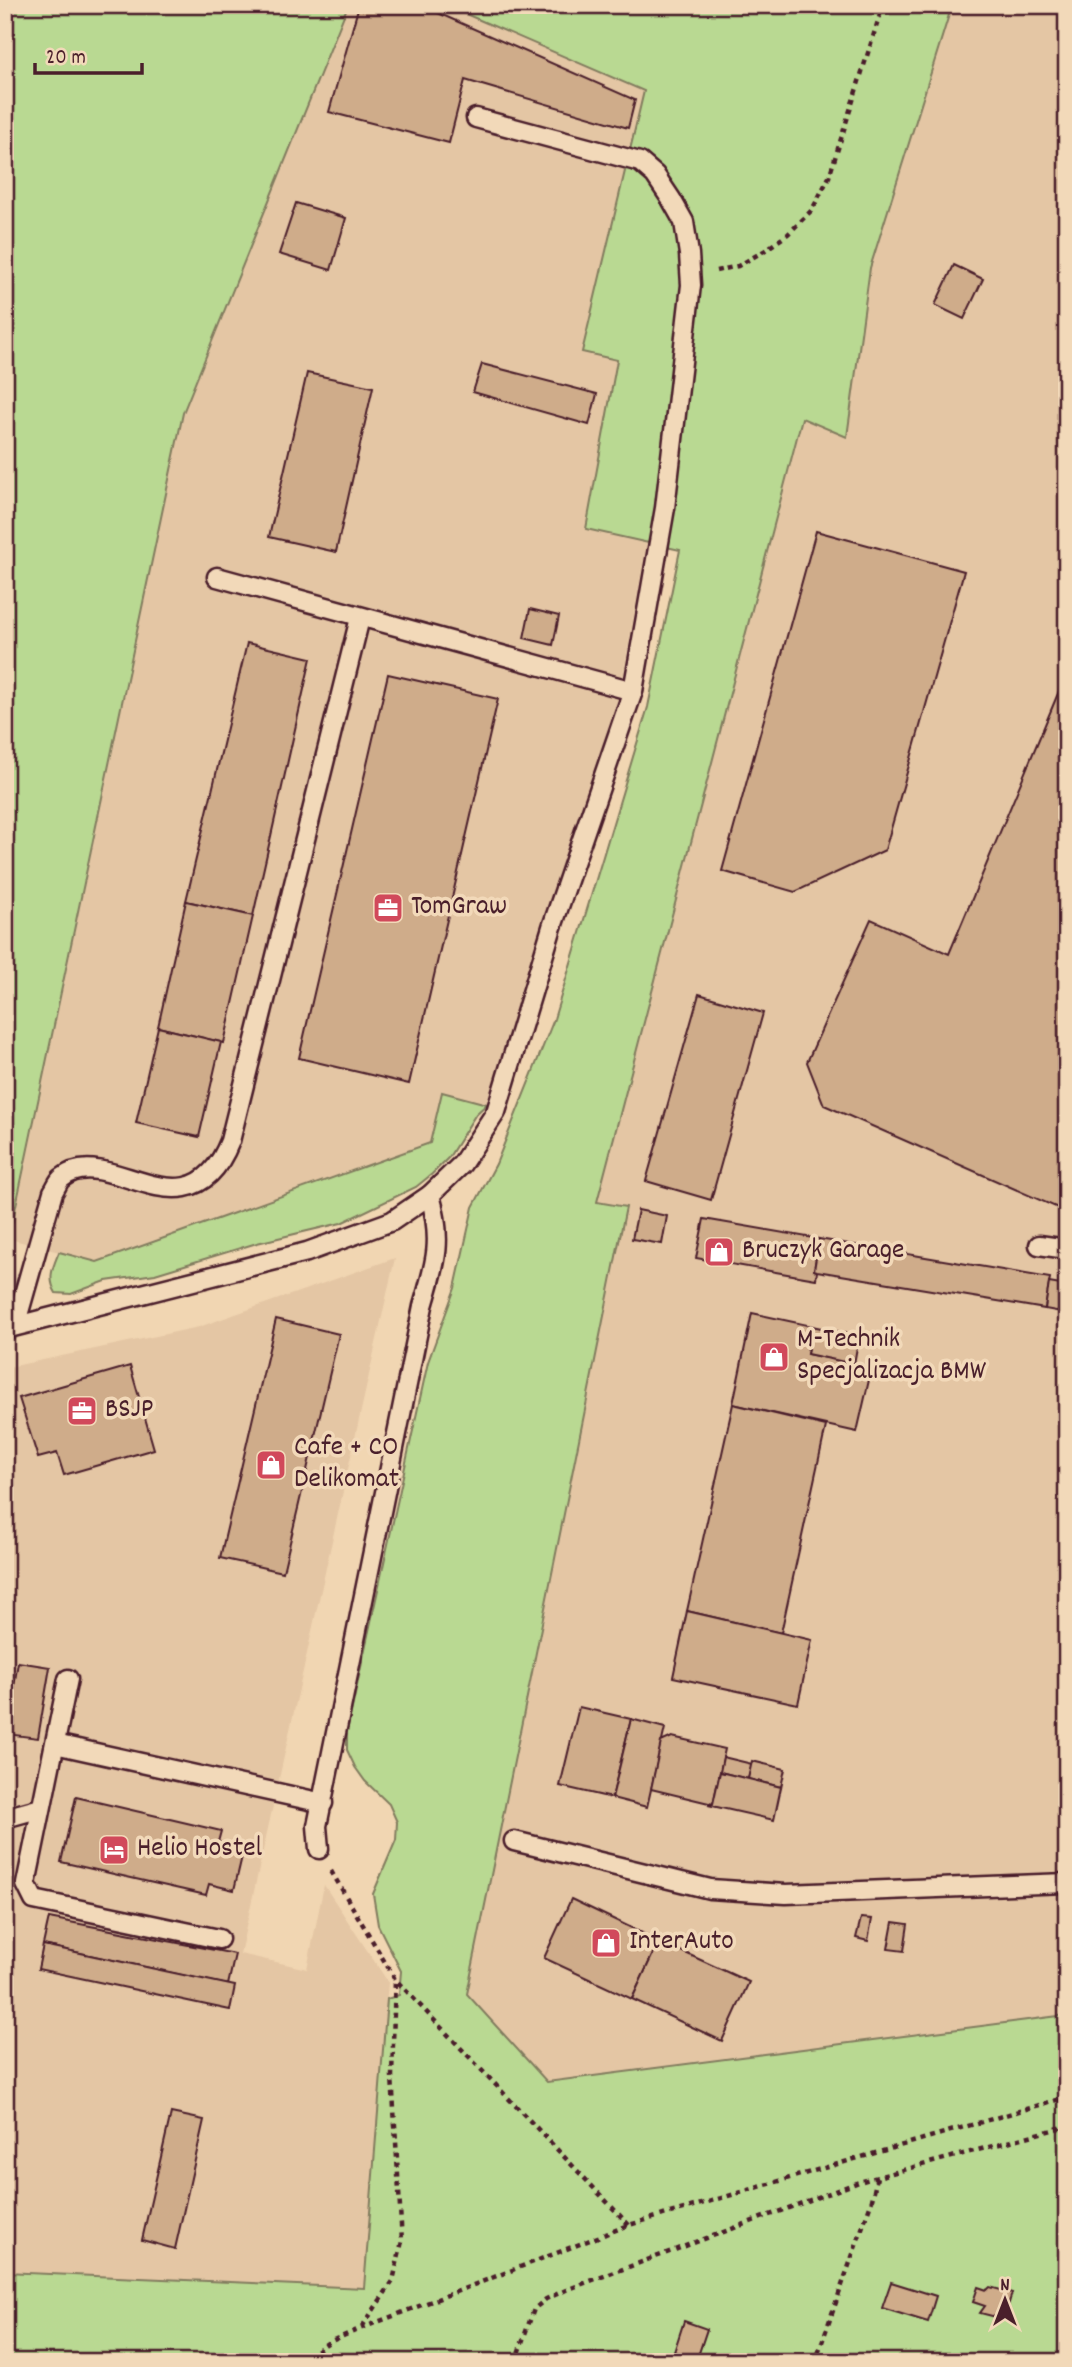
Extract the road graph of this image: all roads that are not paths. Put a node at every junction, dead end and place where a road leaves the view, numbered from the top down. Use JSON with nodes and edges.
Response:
{"nodes":[{"id":1,"x":475,"y":118,"type":"dead end"},
{"id":2,"x":217,"y":577,"type":"dead end"},
{"id":3,"x":360,"y":618,"type":"junction"},
{"id":4,"x":633,"y":691,"type":"junction"},
{"id":5,"x":430,"y":1195,"type":"junction"},
{"id":6,"x":1039,"y":1245,"type":"dead end"},
{"id":7,"x":1067,"y":1249,"type":"edge"},
{"id":8,"x":10,"y":1327,"type":"edge"},
{"id":9,"x":68,"y":1679,"type":"dead end"},
{"id":10,"x":55,"y":1744,"type":"junction"},
{"id":11,"x":323,"y":1803,"type":"junction"},
{"id":12,"x":41,"y":1808,"type":"junction"},
{"id":13,"x":5,"y":1818,"type":"edge"},
{"id":14,"x":514,"y":1841,"type":"dead end"},
{"id":15,"x":319,"y":1849,"type":"road end"},
{"id":16,"x":1067,"y":1883,"type":"edge"},
{"id":17,"x":219,"y":1939,"type":"dead end"}],
"edges":[{"from":1,"to":4,"type":"lane"},
{"from":2,"to":3,"type":"lane"},
{"from":3,"to":4,"type":"lane"},
{"from":3,"to":8,"type":"lane"},
{"from":4,"to":5,"type":"lane"},
{"from":5,"to":8,"type":"lane"},
{"from":5,"to":11,"type":"lane"},
{"from":6,"to":7,"type":"lane"},
{"from":9,"to":10,"type":"lane"},
{"from":10,"to":11,"type":"lane"},
{"from":10,"to":12,"type":"lane"},
{"from":11,"to":15,"type":"lane"},
{"from":12,"to":13,"type":"lane"},
{"from":12,"to":17,"type":"lane"},
{"from":14,"to":16,"type":"lane"}]}
